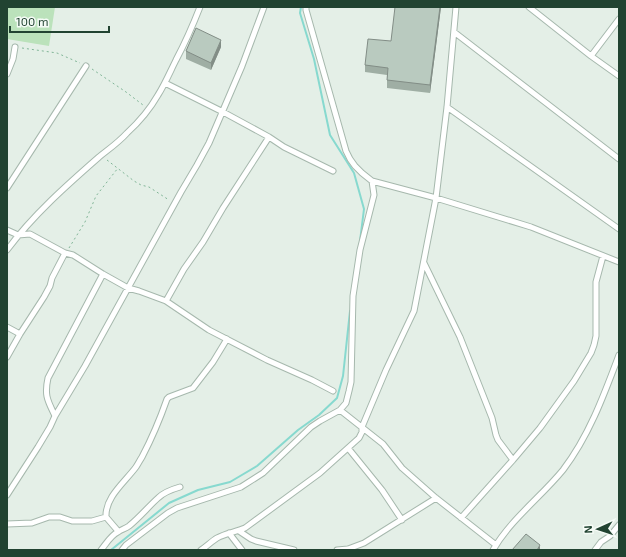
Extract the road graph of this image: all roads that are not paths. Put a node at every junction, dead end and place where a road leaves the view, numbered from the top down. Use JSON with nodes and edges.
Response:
{"nodes":[{"id":1,"x":200,"y":7,"type":"edge"},
{"id":2,"x":264,"y":7,"type":"edge"},
{"id":3,"x":306,"y":7,"type":"edge"},
{"id":4,"x":456,"y":7,"type":"edge"},
{"id":5,"x":529,"y":7,"type":"edge"},
{"id":6,"x":619,"y":19,"type":"edge"},
{"id":7,"x":454,"y":32,"type":"junction"},
{"id":8,"x":15,"y":47,"type":"dead end"},
{"id":9,"x":591,"y":56,"type":"junction"},
{"id":10,"x":86,"y":66,"type":"dead end"},
{"id":11,"x":7,"y":74,"type":"edge"},
{"id":12,"x":619,"y":76,"type":"edge"},
{"id":13,"x":165,"y":83,"type":"junction"},
{"id":14,"x":447,"y":107,"type":"junction"},
{"id":15,"x":223,"y":112,"type":"junction"},
{"id":16,"x":269,"y":137,"type":"junction"},
{"id":17,"x":619,"y":159,"type":"edge"},
{"id":18,"x":333,"y":171,"type":"dead end"},
{"id":19,"x":372,"y":181,"type":"junction"},
{"id":20,"x":7,"y":188,"type":"edge"},
{"id":21,"x":436,"y":198,"type":"junction"},
{"id":22,"x":619,"y":229,"type":"edge"},
{"id":23,"x":7,"y":230,"type":"edge"},
{"id":24,"x":18,"y":235,"type":"junction"},
{"id":25,"x":7,"y":250,"type":"edge"},
{"id":26,"x":65,"y":253,"type":"junction"},
{"id":27,"x":603,"y":256,"type":"junction"},
{"id":28,"x":619,"y":262,"type":"edge"},
{"id":29,"x":424,"y":263,"type":"junction"},
{"id":30,"x":103,"y":274,"type":"junction"},
{"id":31,"x":128,"y":288,"type":"junction"},
{"id":32,"x":166,"y":301,"type":"junction"},
{"id":33,"x":7,"y":327,"type":"edge"},
{"id":34,"x":20,"y":334,"type":"junction"},
{"id":35,"x":227,"y":339,"type":"junction"},
{"id":36,"x":619,"y":355,"type":"edge"},
{"id":37,"x":7,"y":357,"type":"edge"},
{"id":38,"x":333,"y":391,"type":"dead end"},
{"id":39,"x":340,"y":410,"type":"junction"},
{"id":40,"x":55,"y":416,"type":"junction"},
{"id":41,"x":362,"y":428,"type":"junction"},
{"id":42,"x":348,"y":448,"type":"junction"},
{"id":43,"x":513,"y":460,"type":"junction"},
{"id":44,"x":180,"y":487,"type":"dead end"},
{"id":45,"x":7,"y":495,"type":"edge"},
{"id":46,"x":436,"y":498,"type":"junction"},
{"id":47,"x":106,"y":517,"type":"junction"},
{"id":48,"x":461,"y":518,"type":"junction"},
{"id":49,"x":402,"y":520,"type":"junction"},
{"id":50,"x":7,"y":524,"type":"edge"},
{"id":51,"x":619,"y":525,"type":"edge"},
{"id":52,"x":239,"y":531,"type":"junction"},
{"id":53,"x":118,"y":532,"type":"junction"},
{"id":54,"x":229,"y":533,"type":"junction"},
{"id":55,"x":494,"y":548,"type":"edge"},
{"id":56,"x":101,"y":550,"type":"edge"},
{"id":57,"x":122,"y":550,"type":"edge"},
{"id":58,"x":201,"y":550,"type":"edge"},
{"id":59,"x":242,"y":550,"type":"edge"},
{"id":60,"x":294,"y":550,"type":"edge"},
{"id":61,"x":337,"y":550,"type":"edge"},
{"id":62,"x":595,"y":550,"type":"edge"}],
"edges":[{"from":1,"to":13,"type":"street"},
{"from":2,"to":15,"type":"street"},
{"from":3,"to":19,"type":"street"},
{"from":4,"to":7,"type":"street"},
{"from":5,"to":9,"type":"street"},
{"from":6,"to":9,"type":"street"},
{"from":7,"to":14,"type":"street"},
{"from":7,"to":17,"type":"street"},
{"from":8,"to":11,"type":"street"},
{"from":9,"to":12,"type":"street"},
{"from":10,"to":20,"type":"street"},
{"from":13,"to":15,"type":"street"},
{"from":13,"to":24,"type":"street"},
{"from":14,"to":21,"type":"street"},
{"from":14,"to":22,"type":"street"},
{"from":15,"to":16,"type":"street"},
{"from":15,"to":31,"type":"street"},
{"from":16,"to":18,"type":"street"},
{"from":16,"to":32,"type":"street"},
{"from":19,"to":21,"type":"street"},
{"from":19,"to":39,"type":"street"},
{"from":21,"to":27,"type":"street"},
{"from":21,"to":29,"type":"street"},
{"from":23,"to":24,"type":"street"},
{"from":24,"to":25,"type":"street"},
{"from":24,"to":26,"type":"street"},
{"from":26,"to":30,"type":"street"},
{"from":26,"to":34,"type":"street"},
{"from":27,"to":28,"type":"street"},
{"from":27,"to":43,"type":"street"},
{"from":29,"to":41,"type":"street"},
{"from":29,"to":43,"type":"street"},
{"from":30,"to":31,"type":"street"},
{"from":30,"to":40,"type":"street"},
{"from":31,"to":32,"type":"street"},
{"from":31,"to":40,"type":"street"},
{"from":32,"to":35,"type":"street"},
{"from":33,"to":34,"type":"street"},
{"from":34,"to":37,"type":"street"},
{"from":35,"to":38,"type":"street"},
{"from":35,"to":47,"type":"street"},
{"from":36,"to":55,"type":"street"},
{"from":39,"to":41,"type":"street"},
{"from":39,"to":57,"type":"street"},
{"from":40,"to":45,"type":"street"},
{"from":41,"to":42,"type":"street"},
{"from":41,"to":46,"type":"street"},
{"from":42,"to":49,"type":"street"},
{"from":42,"to":52,"type":"street"},
{"from":43,"to":48,"type":"street"},
{"from":44,"to":53,"type":"street"},
{"from":46,"to":48,"type":"street"},
{"from":46,"to":49,"type":"street"},
{"from":47,"to":50,"type":"street"},
{"from":47,"to":53,"type":"street"},
{"from":48,"to":55,"type":"street"},
{"from":49,"to":61,"type":"street"},
{"from":51,"to":62,"type":"street"},
{"from":52,"to":54,"type":"street"},
{"from":52,"to":60,"type":"street"},
{"from":53,"to":56,"type":"street"},
{"from":54,"to":58,"type":"street"},
{"from":54,"to":59,"type":"street"}]}
